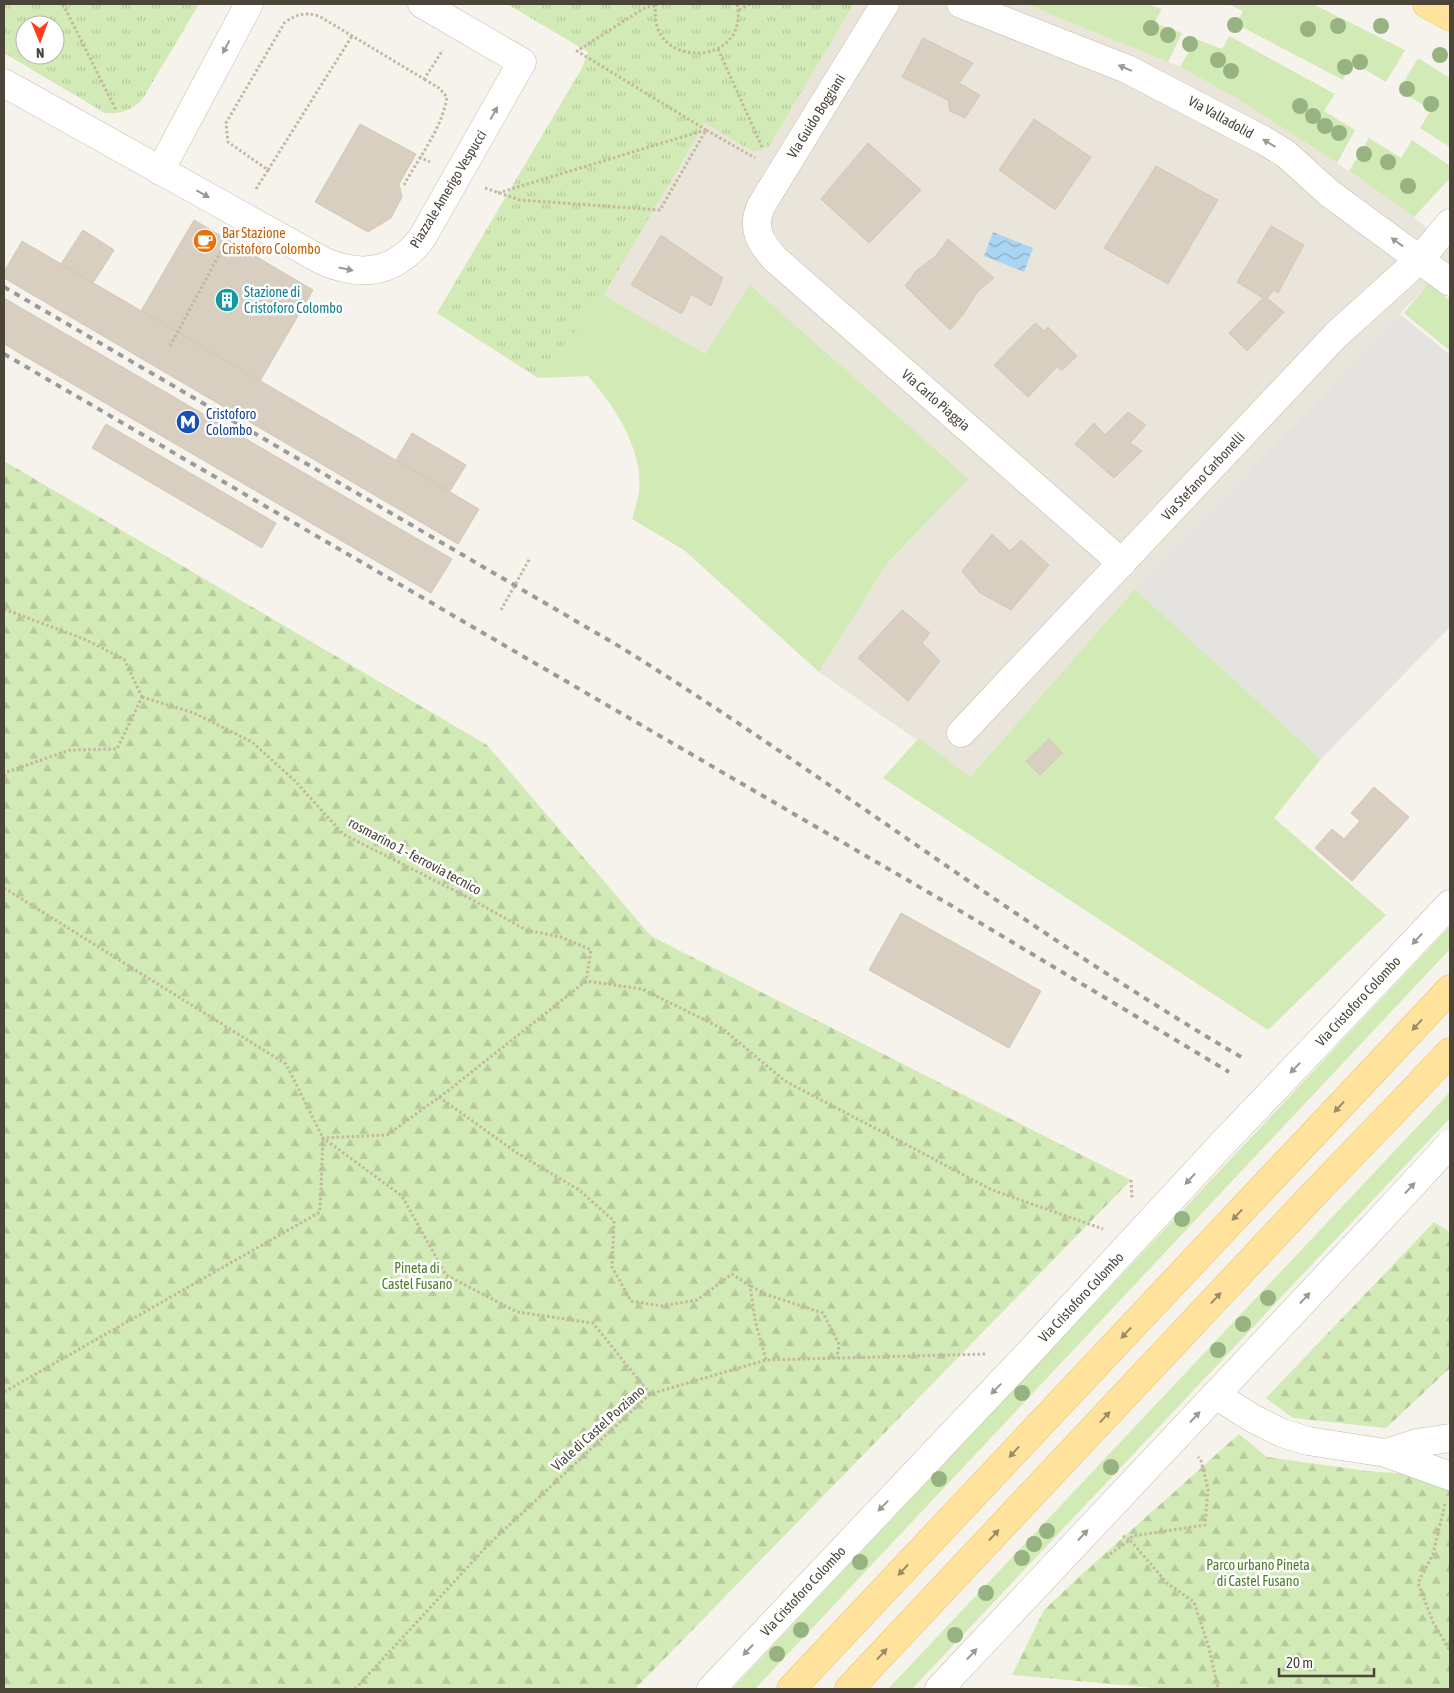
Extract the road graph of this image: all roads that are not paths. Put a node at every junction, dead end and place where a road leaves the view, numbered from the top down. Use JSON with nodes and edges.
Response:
{"nodes":[{"id":1,"x":249,"y":4,"type":"edge"},
{"id":2,"x":422,"y":4,"type":"edge"},
{"id":3,"x":885,"y":4,"type":"edge"},
{"id":4,"x":961,"y":4,"type":"edge"},
{"id":5,"x":1427,"y":4,"type":"edge"},
{"id":6,"x":1450,"y":17,"type":"edge"},
{"id":7,"x":4,"y":83,"type":"edge"},
{"id":8,"x":160,"y":170,"type":"junction"},
{"id":9,"x":1450,"y":223,"type":"edge"},
{"id":10,"x":756,"y":232,"type":"joint"},
{"id":11,"x":1420,"y":259,"type":"junction"},
{"id":12,"x":1450,"y":282,"type":"edge"},
{"id":13,"x":1122,"y":562,"type":"junction"},
{"id":14,"x":961,"y":734,"type":"dead end"},
{"id":15,"x":1450,"y":904,"type":"edge"},
{"id":16,"x":1450,"y":989,"type":"edge"},
{"id":17,"x":1450,"y":1052,"type":"edge"},
{"id":18,"x":1450,"y":1144,"type":"edge"},
{"id":19,"x":1216,"y":1395,"type":"junction"},
{"id":20,"x":1450,"y":1438,"type":"edge"},
{"id":21,"x":1386,"y":1453,"type":"junction"},
{"id":22,"x":1448,"y":1489,"type":"edge"},
{"id":23,"x":711,"y":1689,"type":"edge"},
{"id":24,"x":791,"y":1689,"type":"edge"},
{"id":25,"x":849,"y":1689,"type":"edge"},
{"id":26,"x":939,"y":1689,"type":"edge"}],
"edges":[{"from":1,"to":8,"type":"street","one_way":true},
{"from":8,"to":2,"type":"street","name":"Piazzale Amerigo Vespucci","one_way":true},
{"from":3,"to":10,"type":"street","name":"Via Guido Boggiani"},
{"from":11,"to":4,"type":"street","name":"Via Valladolid","one_way":true},
{"from":5,"to":6,"type":"main road"},
{"from":7,"to":8,"type":"street","name":"Piazzale Amerigo Vespucci"},
{"from":9,"to":11,"type":"street","name":"Via Stefano Carbonelli"},
{"from":10,"to":13,"type":"street","name":"Via Carlo Piaggia"},
{"from":11,"to":12,"type":"street","name":"Via Valladolid"},
{"from":11,"to":13,"type":"street","name":"Via Stefano Carbonelli"},
{"from":13,"to":14,"type":"street","name":"Via Stefano Carbonelli"},
{"from":15,"to":23,"type":"street","name":"Via Cristoforo Colombo","one_way":true,"bridge":true},
{"from":16,"to":24,"type":"main road","one_way":true,"bridge":true},
{"from":25,"to":17,"type":"main road","one_way":true,"bridge":true},
{"from":19,"to":18,"type":"street","one_way":true,"bridge":true},
{"from":19,"to":21,"type":"street"},
{"from":26,"to":19,"type":"street","one_way":true},
{"from":20,"to":21,"type":"street"},
{"from":21,"to":22,"type":"street"}]}
